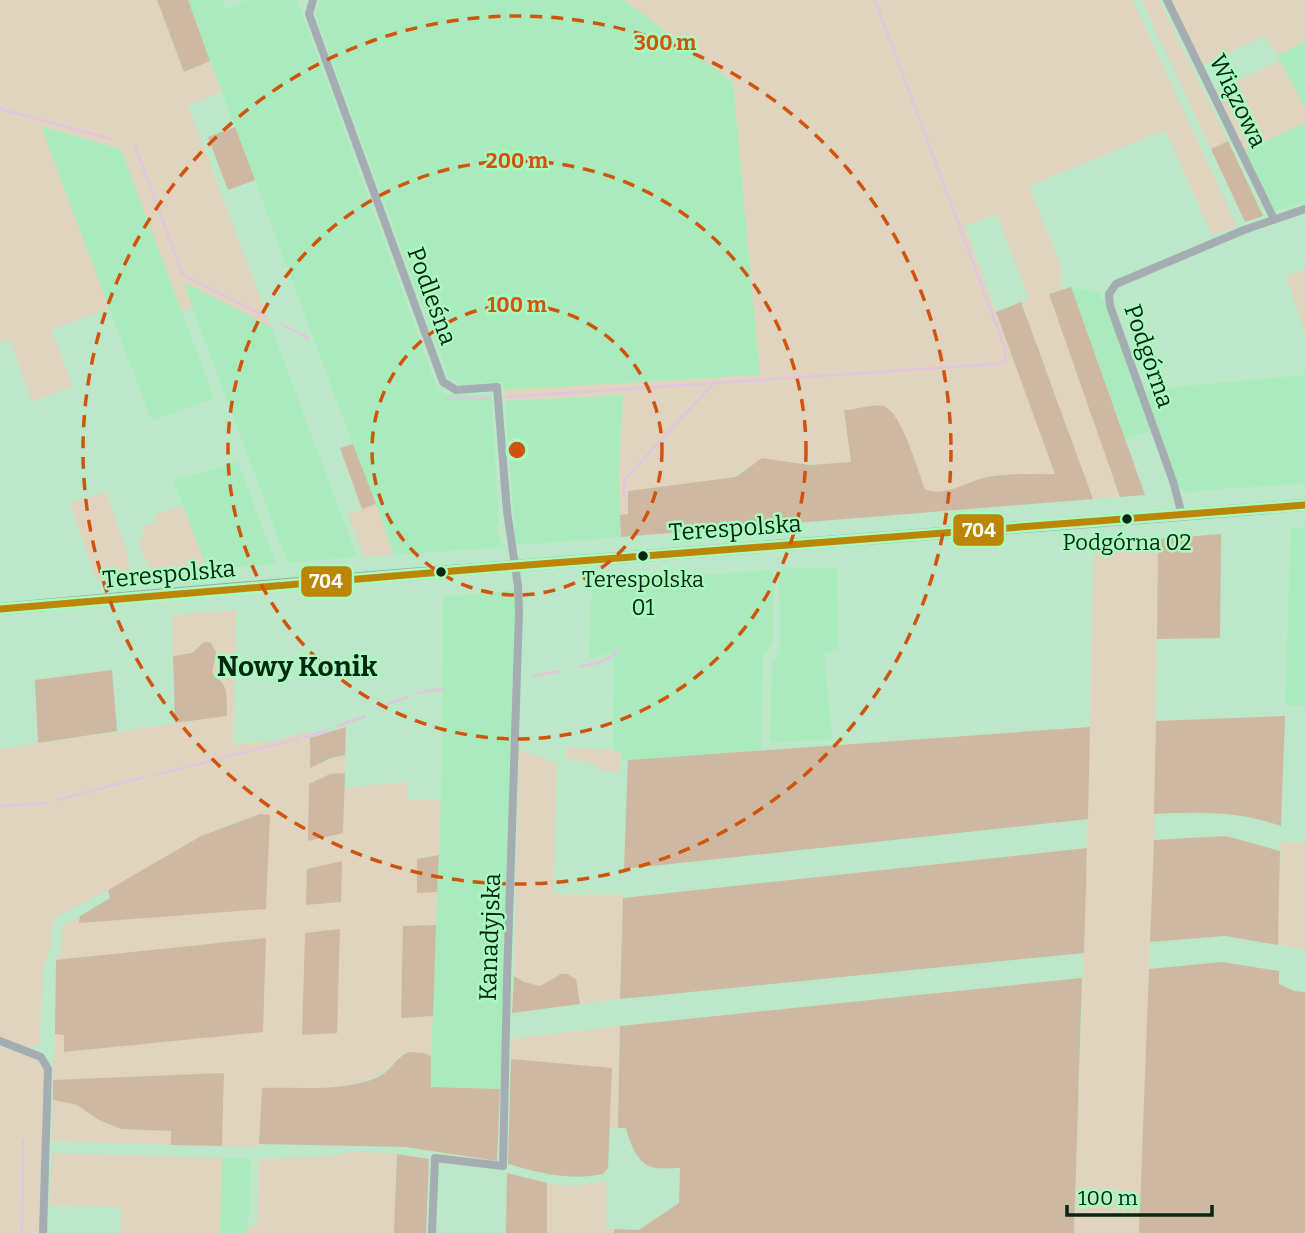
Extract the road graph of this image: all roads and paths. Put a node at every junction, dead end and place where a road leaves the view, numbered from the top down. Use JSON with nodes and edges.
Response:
{"nodes":[{"id":1,"x":313,"y":0,"type":"edge"},
{"id":2,"x":1167,"y":0,"type":"edge"},
{"id":3,"x":1305,"y":209,"type":"edge"},
{"id":4,"x":1274,"y":219,"type":"junction"},
{"id":5,"x":1305,"y":505,"type":"edge"},
{"id":6,"x":1182,"y":515,"type":"junction"},
{"id":7,"x":515,"y":566,"type":"junction"},
{"id":8,"x":0,"y":610,"type":"edge"},
{"id":9,"x":3,"y":1042,"type":"edge"},
{"id":10,"x":43,"y":1233,"type":"edge"},
{"id":11,"x":432,"y":1233,"type":"edge"}],
"edges":[{"from":1,"to":7,"type":"street","name":"Podleśna"},
{"from":2,"to":4,"type":"street","name":"Wiązowa"},
{"from":3,"to":4,"type":"street","name":"Podgórna"},
{"from":4,"to":6,"type":"street","name":"Podgórna"},
{"from":5,"to":6,"type":"main road","name":"Terespolska"},
{"from":6,"to":7,"type":"main road","name":"Terespolska"},
{"from":7,"to":8,"type":"main road","name":"Terespolska"},
{"from":7,"to":11,"type":"street","name":"Kanadyjska"},
{"from":9,"to":10,"type":"street"}]}
